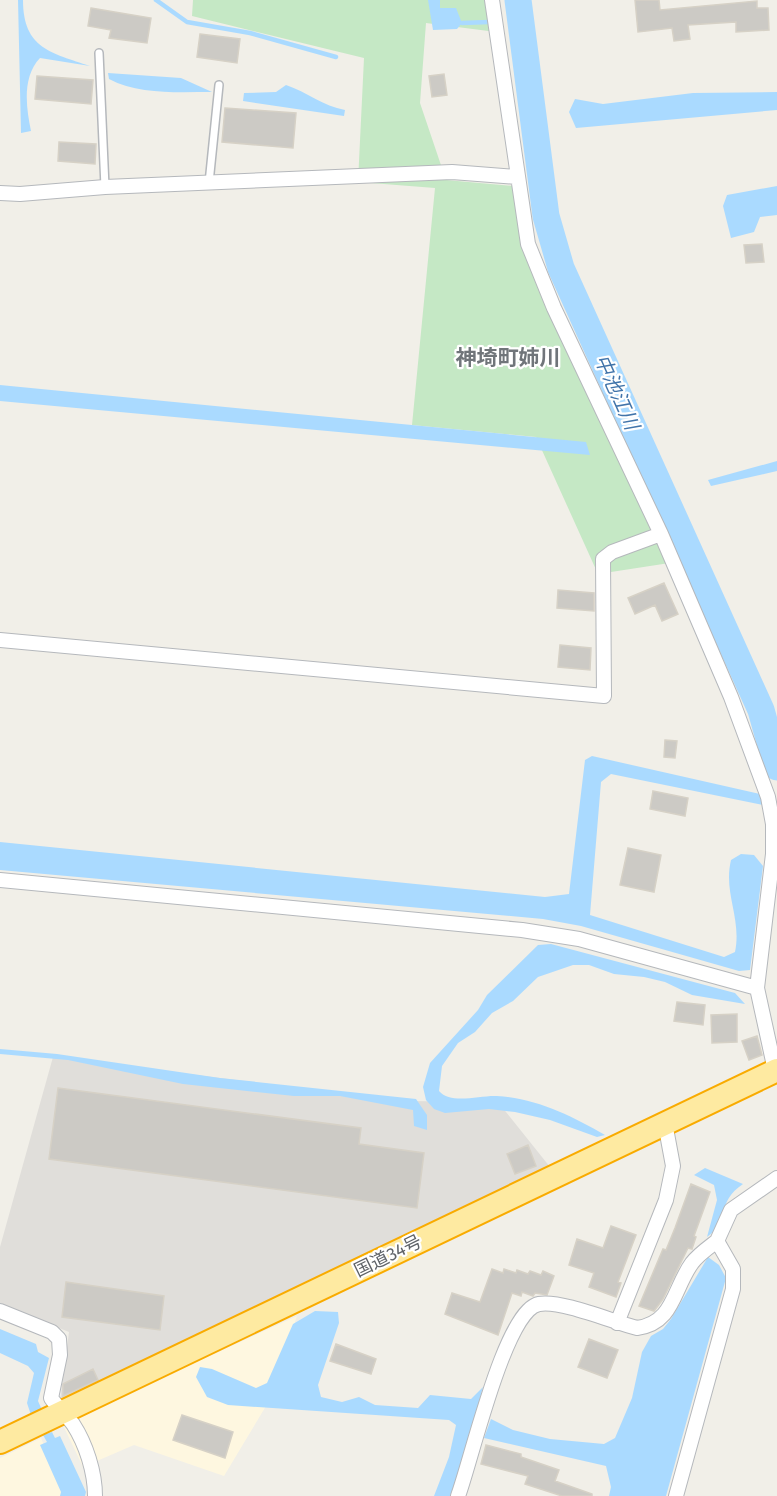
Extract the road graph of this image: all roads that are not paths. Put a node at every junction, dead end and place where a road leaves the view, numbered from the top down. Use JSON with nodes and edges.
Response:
{"nodes":[{"id":1,"x":492,"y":0,"type":"edge"},
{"id":2,"x":99,"y":53,"type":"dead end"},
{"id":3,"x":219,"y":85,"type":"dead end"},
{"id":4,"x":517,"y":177,"type":"junction"},
{"id":5,"x":209,"y":183,"type":"junction"},
{"id":6,"x":105,"y":187,"type":"junction"},
{"id":7,"x":0,"y":193,"type":"edge"},
{"id":8,"x":661,"y":534,"type":"junction"},
{"id":9,"x":0,"y":640,"type":"edge"},
{"id":10,"x":0,"y":879,"type":"edge"},
{"id":11,"x":757,"y":988,"type":"junction"},
{"id":12,"x":776,"y":1074,"type":"edge"},
{"id":13,"x":666,"y":1124,"type":"junction"},
{"id":14,"x":777,"y":1178,"type":"edge"},
{"id":15,"x":717,"y":1241,"type":"junction"},
{"id":16,"x":0,"y":1311,"type":"edge"},
{"id":17,"x":617,"y":1323,"type":"junction"},
{"id":18,"x":62,"y":1413,"type":"junction"},
{"id":19,"x":0,"y":1442,"type":"edge"},
{"id":20,"x":95,"y":1496,"type":"edge"},
{"id":21,"x":458,"y":1496,"type":"edge"},
{"id":22,"x":676,"y":1496,"type":"edge"}],
"edges":[{"from":1,"to":4,"type":"street"},
{"from":2,"to":6,"type":"lane"},
{"from":3,"to":5,"type":"lane"},
{"from":4,"to":5,"type":"street"},
{"from":4,"to":8,"type":"street"},
{"from":5,"to":6,"type":"street"},
{"from":6,"to":7,"type":"street"},
{"from":8,"to":9,"type":"street"},
{"from":8,"to":11,"type":"street"},
{"from":10,"to":11,"type":"street"},
{"from":11,"to":12,"type":"street"},
{"from":12,"to":13,"type":"highway","name":"国道34号"},
{"from":13,"to":17,"type":"street"},
{"from":13,"to":18,"type":"highway","name":"国道34号"},
{"from":14,"to":15,"type":"street"},
{"from":15,"to":17,"type":"street"},
{"from":15,"to":22,"type":"street"},
{"from":16,"to":18,"type":"street"},
{"from":17,"to":21,"type":"street"},
{"from":18,"to":19,"type":"highway","name":"国道34号"},
{"from":18,"to":20,"type":"street"}]}
